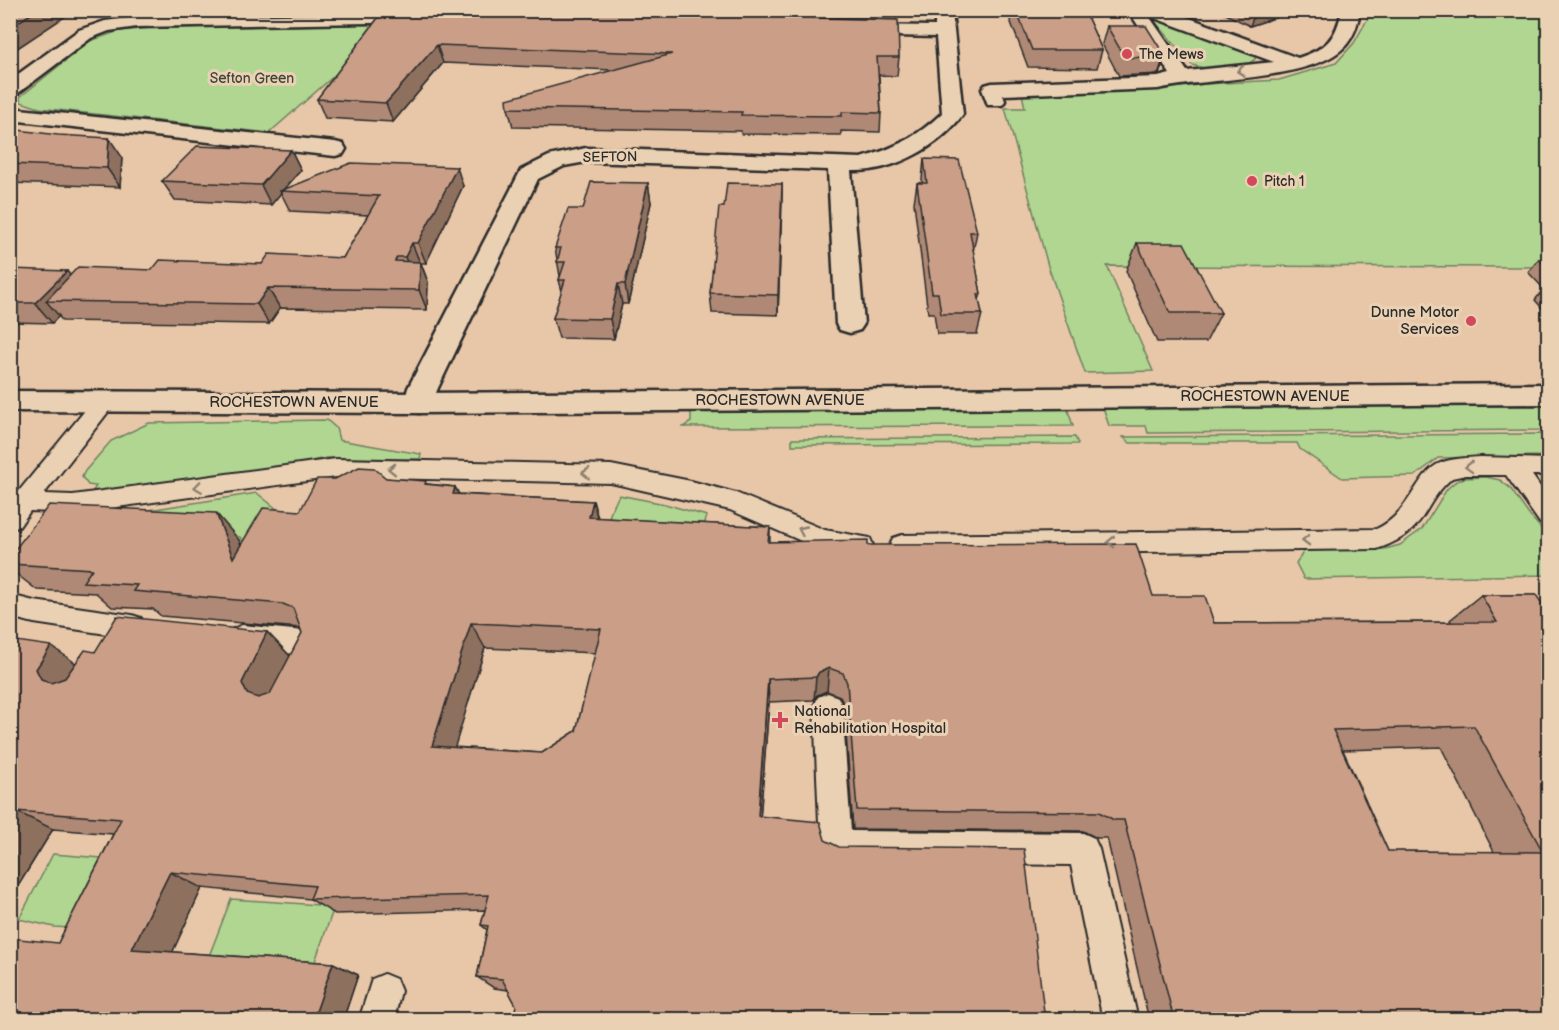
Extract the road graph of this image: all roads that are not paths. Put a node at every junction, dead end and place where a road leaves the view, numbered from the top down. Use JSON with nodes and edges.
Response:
{"nodes":[{"id":1,"x":1136,"y":10,"type":"edge"},
{"id":2,"x":1150,"y":10,"type":"edge"},
{"id":3,"x":1351,"y":10,"type":"edge"},
{"id":4,"x":438,"y":19,"type":"edge"},
{"id":5,"x":945,"y":21,"type":"edge"},
{"id":6,"x":840,"y":30,"type":"edge"},
{"id":7,"x":1299,"y":65,"type":"junction"},
{"id":8,"x":1182,"y":77,"type":"junction"},
{"id":9,"x":10,"y":90,"type":"edge"},
{"id":10,"x":995,"y":101,"type":"dead end"},
{"id":11,"x":10,"y":114,"type":"edge"},
{"id":12,"x":335,"y":149,"type":"dead end"},
{"id":13,"x":839,"y":164,"type":"junction"},
{"id":14,"x":850,"y":324,"type":"dead end"},
{"id":15,"x":1548,"y":394,"type":"edge"},
{"id":16,"x":10,"y":401,"type":"edge"},
{"id":17,"x":104,"y":402,"type":"junction"},
{"id":18,"x":419,"y":403,"type":"junction"},
{"id":19,"x":1513,"y":467,"type":"junction"},
{"id":20,"x":1548,"y":467,"type":"edge"},
{"id":21,"x":18,"y":511,"type":"edge"},
{"id":22,"x":1548,"y":516,"type":"edge"},
{"id":23,"x":10,"y":606,"type":"edge"},
{"id":24,"x":213,"y":634,"type":"edge"},
{"id":25,"x":113,"y":654,"type":"edge"},
{"id":26,"x":288,"y":695,"type":"edge"},
{"id":27,"x":828,"y":706,"type":"dead end"},
{"id":28,"x":1121,"y":1020,"type":"edge"}],
"edges":[{"from":1,"to":8,"type":"street"},
{"from":2,"to":7,"type":"street"},
{"from":3,"to":7,"type":"street"},
{"from":4,"to":9,"type":"street"},
{"from":5,"to":6,"type":"street","name":"SEFTON"},
{"from":5,"to":13,"type":"street","name":"SEFTON"},
{"from":7,"to":8,"type":"street","one_way":true},
{"from":8,"to":10,"type":"street"},
{"from":11,"to":12,"type":"street"},
{"from":13,"to":14,"type":"street"},
{"from":13,"to":18,"type":"street","name":"SEFTON"},
{"from":15,"to":18,"type":"street","name":"ROCHESTOWN AVENUE"},
{"from":16,"to":17,"type":"street","name":"ROCHESTOWN AVENUE"},
{"from":17,"to":18,"type":"street","name":"ROCHESTOWN AVENUE"},
{"from":17,"to":21,"type":"lane"},
{"from":19,"to":20,"type":"lane"},
{"from":19,"to":21,"type":"lane","one_way":true},
{"from":19,"to":22,"type":"lane"},
{"from":23,"to":25,"type":"lane"},
{"from":24,"to":26,"type":"lane"},
{"from":27,"to":28,"type":"lane"}]}
